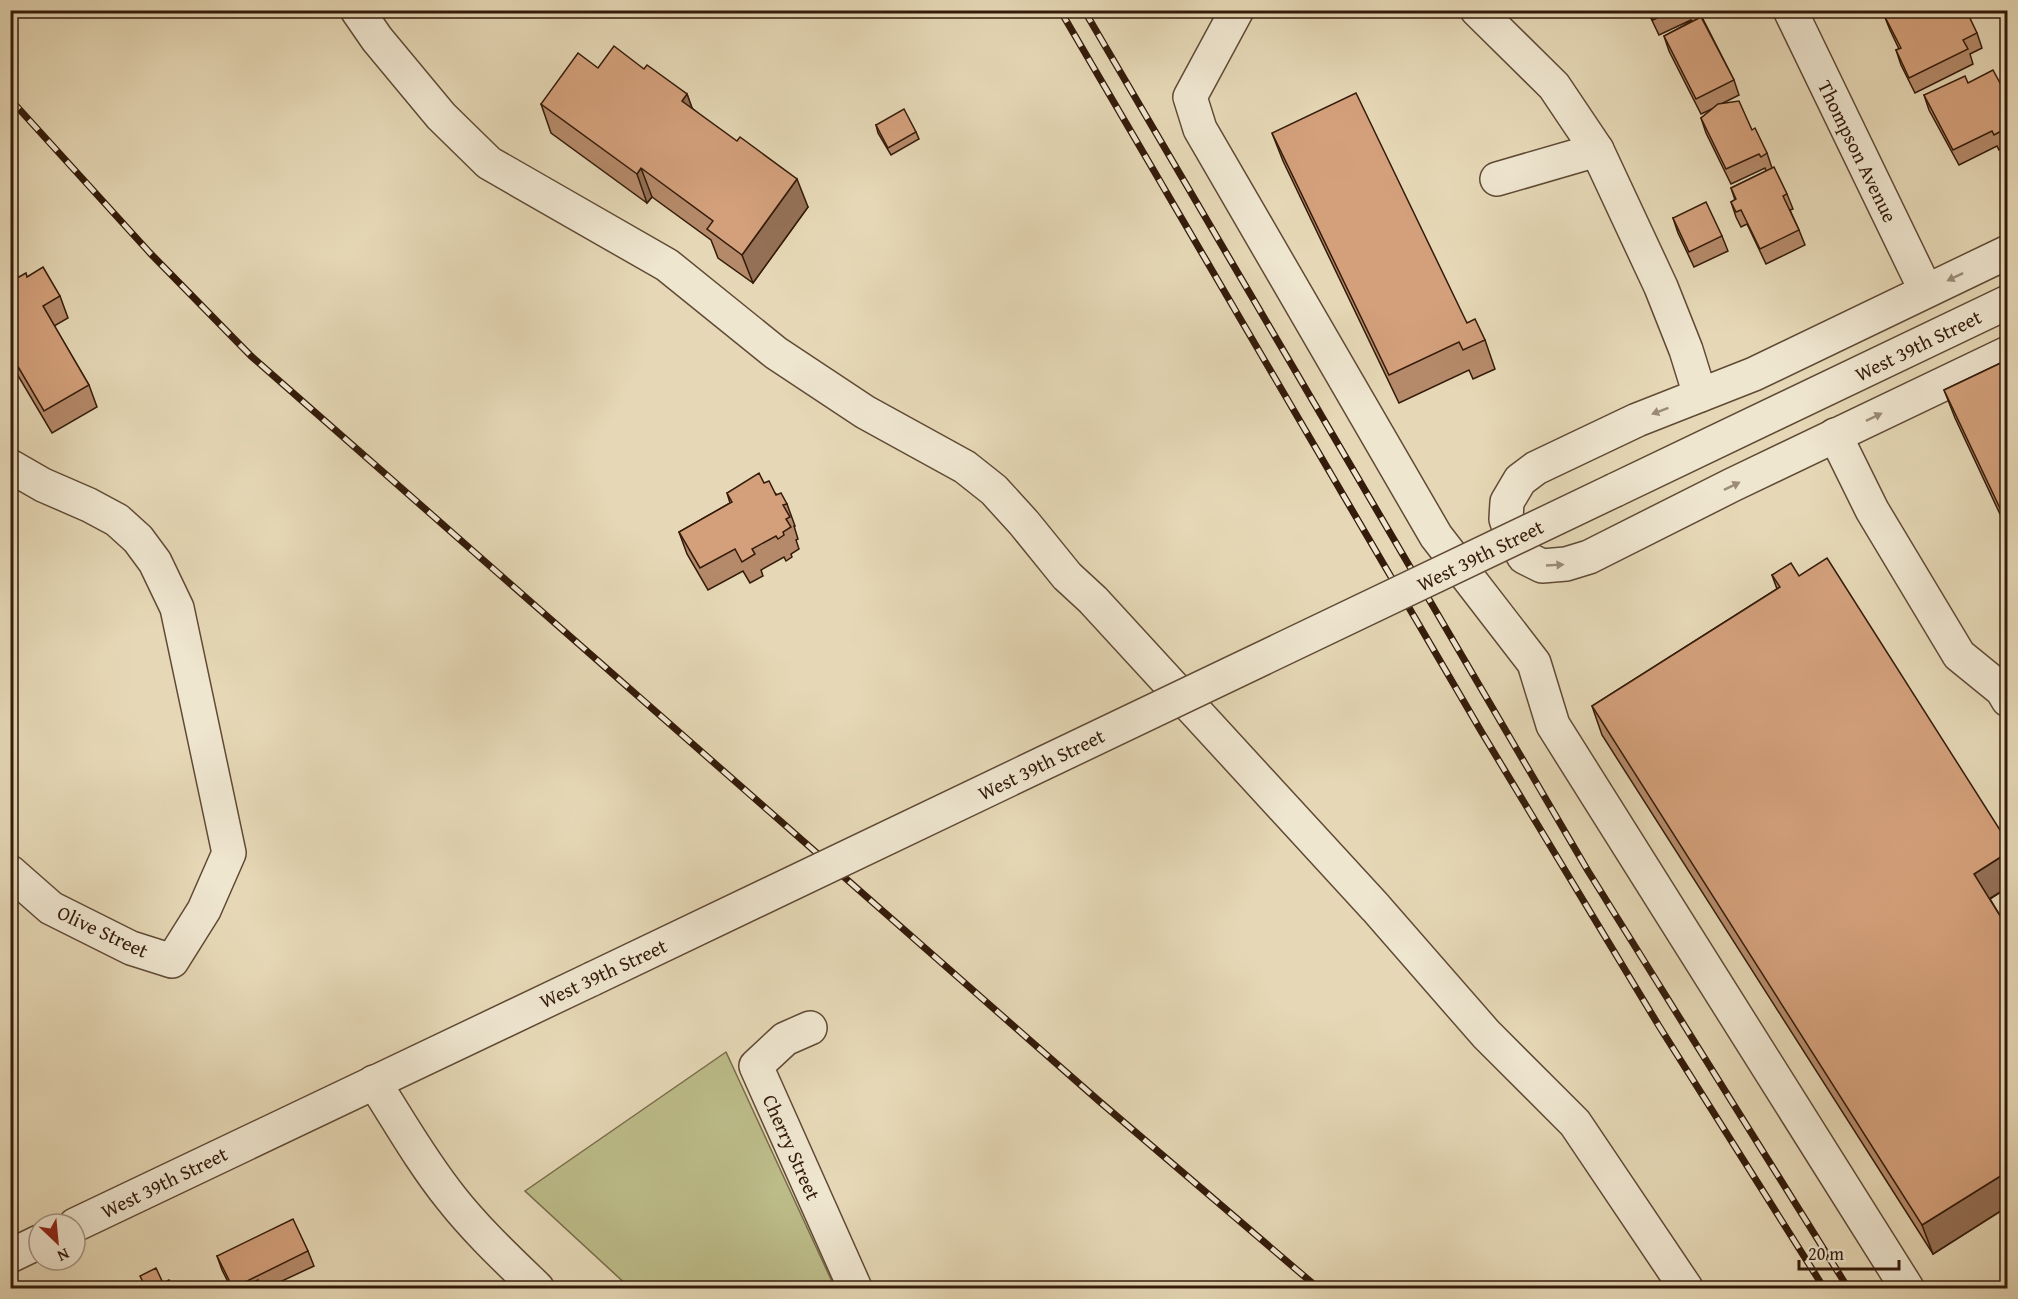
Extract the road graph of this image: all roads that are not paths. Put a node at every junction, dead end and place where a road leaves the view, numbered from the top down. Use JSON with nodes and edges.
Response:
{"nodes":[{"id":1,"x":357,"y":10,"type":"edge"},
{"id":2,"x":1237,"y":10,"type":"edge"},
{"id":3,"x":1477,"y":10,"type":"edge"},
{"id":4,"x":1790,"y":10,"type":"edge"},
{"id":5,"x":1597,"y":150,"type":"junction"},
{"id":6,"x":1497,"y":179,"type":"dead end"},
{"id":7,"x":2007,"y":252,"type":"edge"},
{"id":8,"x":1926,"y":291,"type":"junction"},
{"id":9,"x":2007,"y":302,"type":"edge"},
{"id":10,"x":2007,"y":353,"type":"edge"},
{"id":11,"x":1700,"y":395,"type":"junction"},
{"id":12,"x":1835,"y":435,"type":"junction"},
{"id":13,"x":10,"y":466,"type":"edge"},
{"id":14,"x":2007,"y":700,"type":"edge"},
{"id":15,"x":10,"y":872,"type":"edge"},
{"id":16,"x":810,"y":1028,"type":"dead end"},
{"id":17,"x":374,"y":1082,"type":"junction"},
{"id":18,"x":87,"y":1219,"type":"edge"},
{"id":19,"x":27,"y":1248,"type":"edge"},
{"id":20,"x":10,"y":1256,"type":"edge"},
{"id":21,"x":537,"y":1288,"type":"edge"},
{"id":22,"x":855,"y":1288,"type":"edge"},
{"id":23,"x":1686,"y":1288,"type":"edge"},
{"id":24,"x":1907,"y":1288,"type":"edge"}],
"edges":[{"from":1,"to":23,"type":"street"},
{"from":2,"to":24,"type":"street"},
{"from":3,"to":5,"type":"street"},
{"from":4,"to":8,"type":"street","name":"Thompson Avenue"},
{"from":5,"to":6,"type":"street"},
{"from":5,"to":11,"type":"street"},
{"from":7,"to":8,"type":"street","one_way":true},
{"from":8,"to":11,"type":"street"},
{"from":9,"to":17,"type":"street","name":"West 39th Street","bridge":true},
{"from":12,"to":10,"type":"street","one_way":true},
{"from":11,"to":12,"type":"street","one_way":true},
{"from":12,"to":14,"type":"street"},
{"from":13,"to":15,"type":"street","name":"Olive Street"},
{"from":16,"to":22,"type":"street","name":"Cherry Street"},
{"from":17,"to":18,"type":"street","name":"West 39th Street"},
{"from":17,"to":21,"type":"street"},
{"from":19,"to":20,"type":"street"}]}
